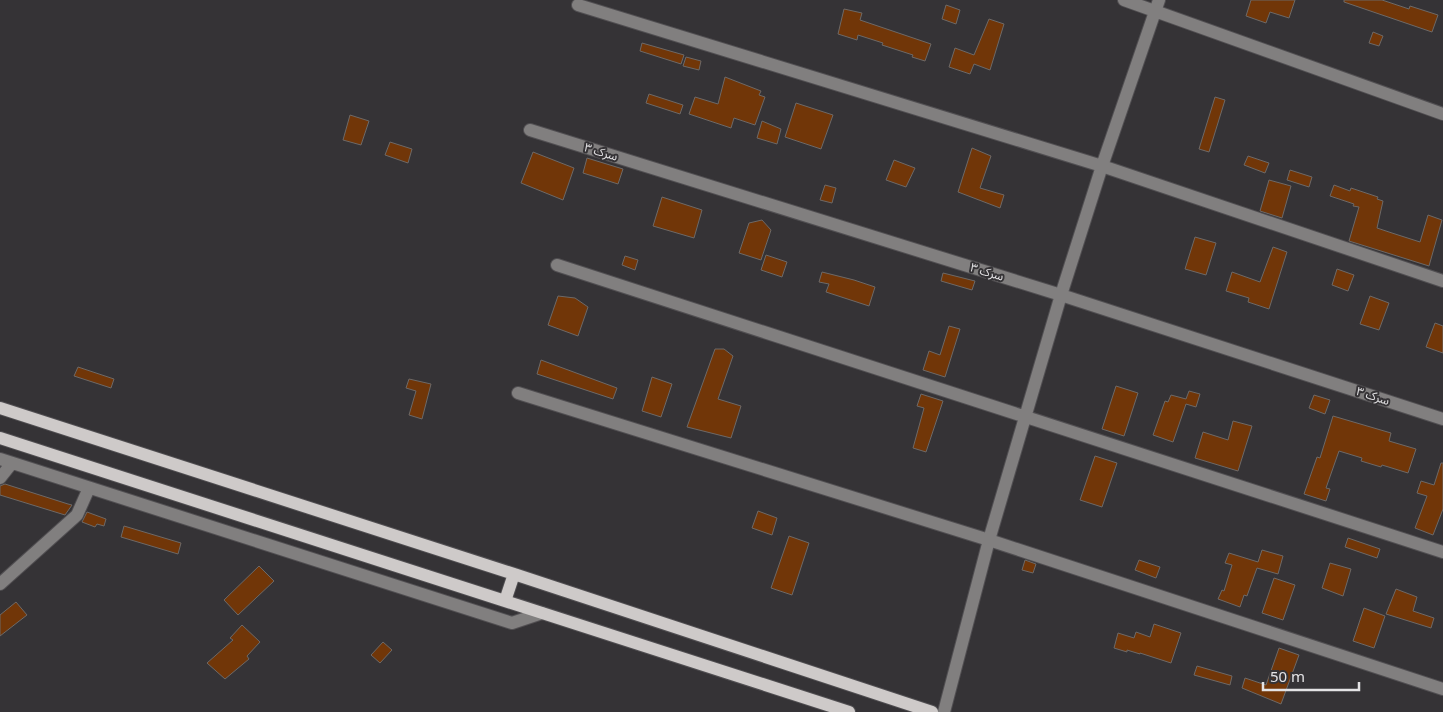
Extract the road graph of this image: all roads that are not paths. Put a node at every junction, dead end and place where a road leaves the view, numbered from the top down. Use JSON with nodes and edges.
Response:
{"nodes":[{"id":1,"x":1124,"y":0,"type":"edge"},
{"id":2,"x":578,"y":5,"type":"dead end"},
{"id":3,"x":1157,"y":5,"type":"edge"},
{"id":4,"x":1443,"y":114,"type":"edge"},
{"id":5,"x":530,"y":130,"type":"dead end"},
{"id":6,"x":1102,"y":166,"type":"junction"},
{"id":7,"x":557,"y":265,"type":"dead end"},
{"id":8,"x":1443,"y":281,"type":"edge"},
{"id":9,"x":1061,"y":296,"type":"junction"},
{"id":10,"x":518,"y":393,"type":"dead end"},
{"id":11,"x":0,"y":408,"type":"edge"},
{"id":12,"x":1026,"y":416,"type":"junction"},
{"id":13,"x":1443,"y":419,"type":"edge"},
{"id":14,"x":0,"y":438,"type":"edge"},
{"id":15,"x":6,"y":461,"type":"edge"},
{"id":16,"x":0,"y":478,"type":"edge"},
{"id":17,"x":89,"y":488,"type":"junction"},
{"id":18,"x":989,"y":540,"type":"junction"},
{"id":19,"x":1443,"y":552,"type":"edge"},
{"id":20,"x":514,"y":574,"type":"junction"},
{"id":21,"x":0,"y":584,"type":"edge"},
{"id":22,"x":505,"y":601,"type":"junction"},
{"id":23,"x":542,"y":613,"type":"junction"},
{"id":24,"x":1443,"y":689,"type":"edge"},
{"id":25,"x":849,"y":712,"type":"edge"},
{"id":26,"x":932,"y":712,"type":"edge"},
{"id":27,"x":944,"y":712,"type":"edge"}],
"edges":[{"from":1,"to":3,"type":"street"},
{"from":2,"to":6,"type":"street"},
{"from":3,"to":4,"type":"street"},
{"from":3,"to":6,"type":"street"},
{"from":5,"to":9,"type":"street","name":"سرک ۳"},
{"from":6,"to":8,"type":"street"},
{"from":6,"to":9,"type":"street"},
{"from":7,"to":12,"type":"street"},
{"from":9,"to":12,"type":"street"},
{"from":9,"to":13,"type":"street","name":"سرک ۳"},
{"from":10,"to":18,"type":"street"},
{"from":11,"to":20,"type":"main road"},
{"from":12,"to":18,"type":"street"},
{"from":12,"to":19,"type":"street"},
{"from":14,"to":22,"type":"main road"},
{"from":15,"to":16,"type":"street"},
{"from":15,"to":17,"type":"street"},
{"from":17,"to":21,"type":"street"},
{"from":17,"to":23,"type":"street"},
{"from":18,"to":24,"type":"street"},
{"from":18,"to":27,"type":"street"},
{"from":20,"to":22,"type":"main road"},
{"from":20,"to":26,"type":"main road"},
{"from":22,"to":23,"type":"main road"},
{"from":23,"to":25,"type":"main road"}]}
